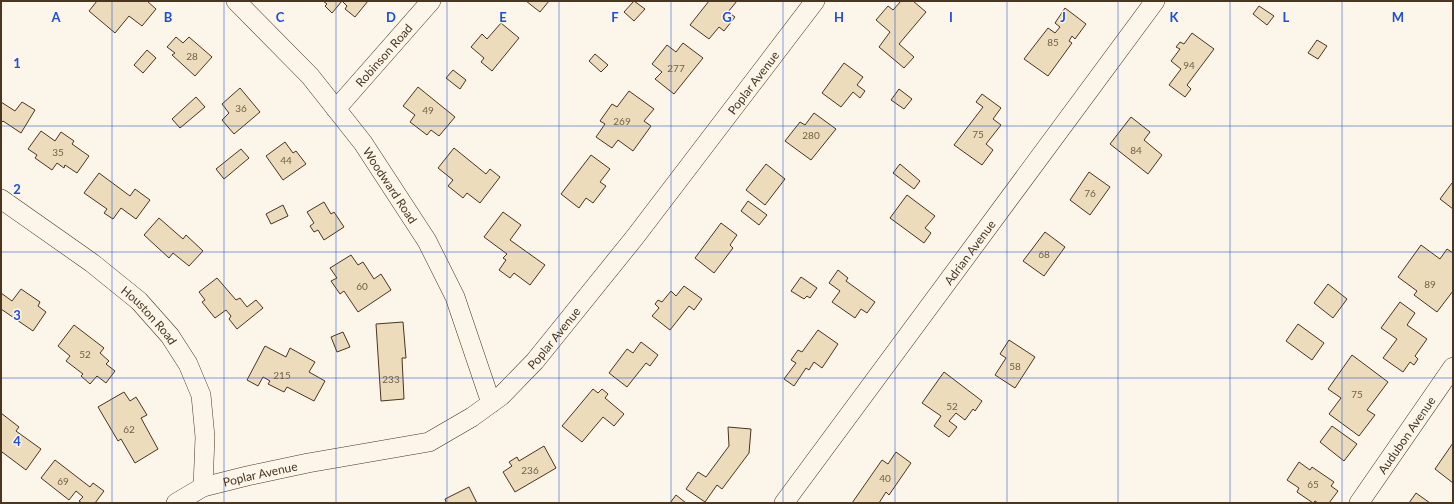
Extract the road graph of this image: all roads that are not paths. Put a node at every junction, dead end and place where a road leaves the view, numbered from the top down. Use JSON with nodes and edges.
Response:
{"nodes":[{"id":1,"x":236,"y":1,"type":"edge"},
{"id":2,"x":431,"y":1,"type":"edge"},
{"id":3,"x":815,"y":1,"type":"edge"},
{"id":4,"x":1155,"y":1,"type":"edge"},
{"id":5,"x":336,"y":109,"type":"junction"},
{"id":6,"x":1,"y":199,"type":"edge"},
{"id":7,"x":1453,"y":367,"type":"edge"},
{"id":8,"x":491,"y":403,"type":"junction"},
{"id":9,"x":204,"y":487,"type":"junction"},
{"id":10,"x":176,"y":503,"type":"edge"},
{"id":11,"x":784,"y":503,"type":"edge"},
{"id":12,"x":1359,"y":503,"type":"edge"}],
"edges":[{"from":1,"to":5,"type":"street","name":"Woodward Road"},
{"from":2,"to":5,"type":"street","name":"Robinson Road"},
{"from":3,"to":8,"type":"street","name":"Poplar Avenue"},
{"from":4,"to":11,"type":"street","name":"Adrian Avenue"},
{"from":5,"to":8,"type":"street","name":"Woodward Road"},
{"from":6,"to":9,"type":"street","name":"Houston Road"},
{"from":7,"to":12,"type":"street","name":"Audubon Avenue"},
{"from":8,"to":9,"type":"street","name":"Poplar Avenue"},
{"from":9,"to":10,"type":"street","name":"Poplar Avenue"}]}
